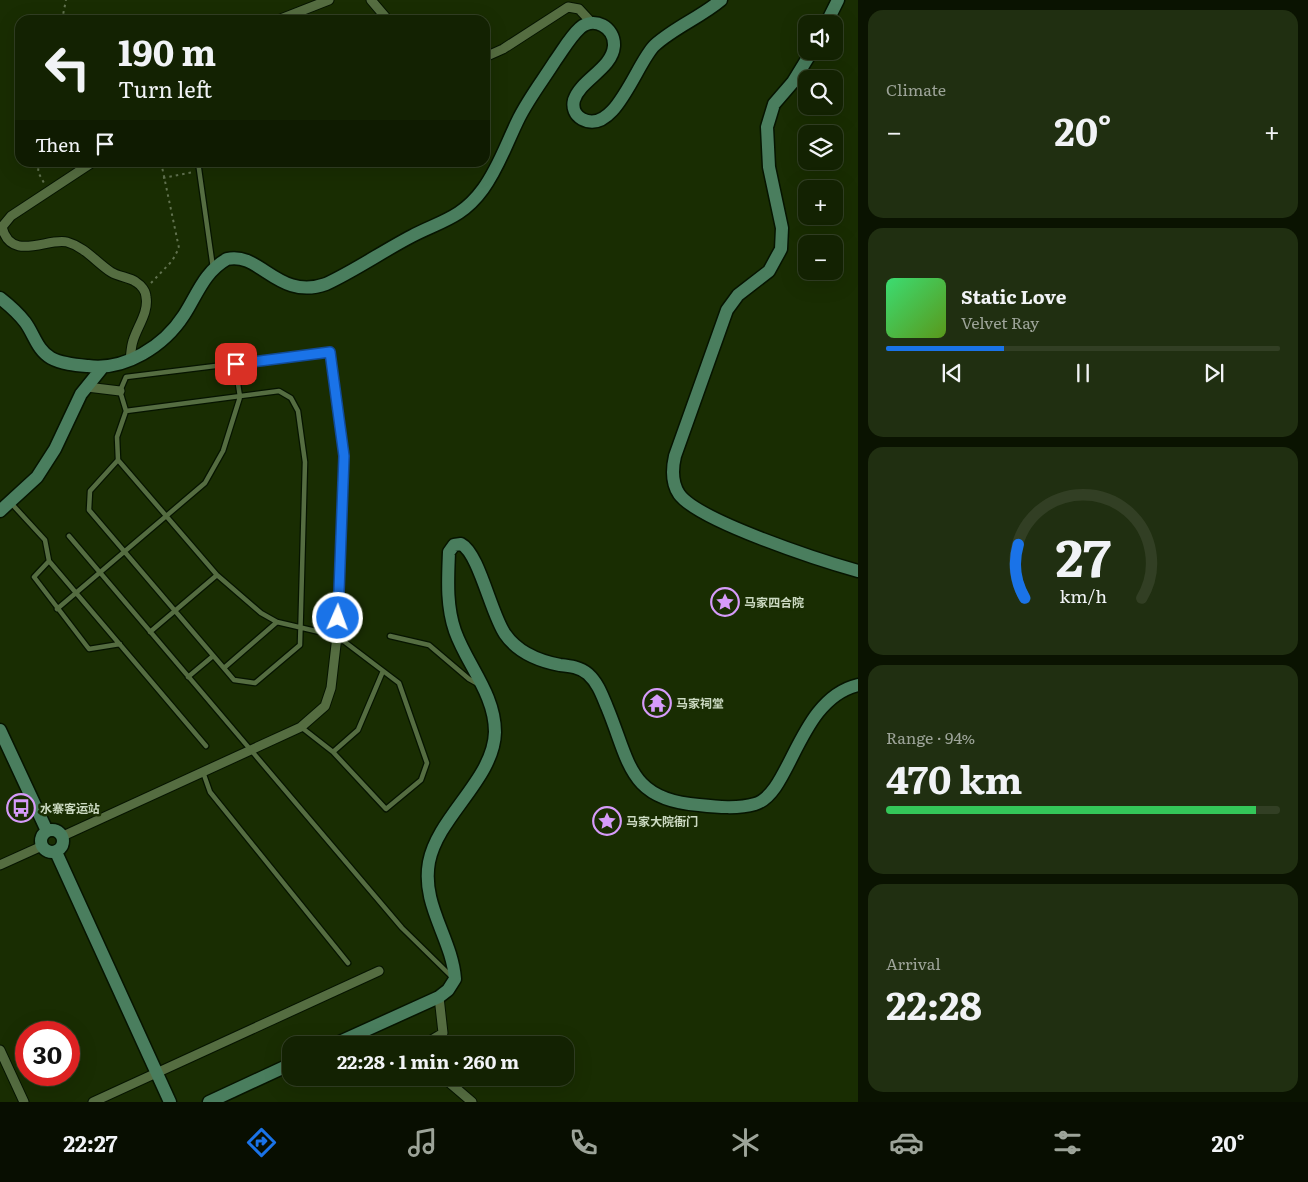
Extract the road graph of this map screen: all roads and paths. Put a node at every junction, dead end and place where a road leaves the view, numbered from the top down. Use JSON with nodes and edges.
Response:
{"nodes":[{"id":1,"x":66,"y":0,"type":"edge"},
{"id":2,"x":329,"y":0,"type":"edge"},
{"id":3,"x":371,"y":0,"type":"edge"},
{"id":4,"x":721,"y":0,"type":"edge"},
{"id":5,"x":838,"y":0,"type":"edge"},
{"id":6,"x":63,"y":15,"type":"edge"},
{"id":7,"x":291,"y":15,"type":"edge"},
{"id":8,"x":384,"y":15,"type":"edge"},
{"id":9,"x":830,"y":15,"type":"edge"},
{"id":10,"x":591,"y":22,"type":"junction"},
{"id":11,"x":490,"y":54,"type":"edge"},
{"id":12,"x":807,"y":60,"type":"edge"},
{"id":13,"x":38,"y":167,"type":"edge"},
{"id":14,"x":86,"y":167,"type":"edge"},
{"id":15,"x":162,"y":167,"type":"edge"},
{"id":16,"x":199,"y":167,"type":"edge"},
{"id":17,"x":200,"y":171,"type":"junction"},
{"id":18,"x":163,"y":178,"type":"junction"},
{"id":19,"x":48,"y":192,"type":"junction"},
{"id":20,"x":213,"y":269,"type":"junction"},
{"id":21,"x":144,"y":290,"type":"junction"},
{"id":22,"x":0,"y":298,"type":"edge"},
{"id":23,"x":330,"y":352,"type":"joint"},
{"id":24,"x":130,"y":360,"type":"junction"},
{"id":25,"x":236,"y":364,"type":"junction"},
{"id":26,"x":102,"y":368,"type":"junction"},
{"id":27,"x":87,"y":387,"type":"junction"},
{"id":28,"x":120,"y":392,"type":"junction"},
{"id":29,"x":240,"y":397,"type":"junction"},
{"id":30,"x":126,"y":411,"type":"junction"},
{"id":31,"x":118,"y":460,"type":"junction"},
{"id":32,"x":10,"y":502,"type":"junction"},
{"id":33,"x":0,"y":511,"type":"edge"},
{"id":34,"x":166,"y":515,"type":"junction"},
{"id":35,"x":68,"y":536,"type":"dead end"},
{"id":36,"x":124,"y":552,"type":"junction"},
{"id":37,"x":49,"y":561,"type":"junction"},
{"id":38,"x":100,"y":572,"type":"junction"},
{"id":39,"x":858,"y":572,"type":"edge"},
{"id":40,"x":217,"y":576,"type":"junction"},
{"id":41,"x":76,"y":592,"type":"junction"},
{"id":42,"x":57,"y":609,"type":"junction"},
{"id":43,"x":175,"y":611,"type":"junction"},
{"id":44,"x":277,"y":622,"type":"junction"},
{"id":45,"x":299,"y":628,"type":"junction"},
{"id":46,"x":150,"y":632,"type":"junction"},
{"id":47,"x":337,"y":636,"type":"junction"},
{"id":48,"x":390,"y":636,"type":"dead end"},
{"id":49,"x":120,"y":644,"type":"junction"},
{"id":50,"x":213,"y":656,"type":"junction"},
{"id":51,"x":224,"y":668,"type":"junction"},
{"id":52,"x":382,"y":671,"type":"junction"},
{"id":53,"x":188,"y":677,"type":"junction"},
{"id":54,"x":858,"y":684,"type":"edge"},
{"id":55,"x":483,"y":687,"type":"junction"},
{"id":56,"x":301,"y":727,"type":"junction"},
{"id":57,"x":0,"y":730,"type":"edge"},
{"id":58,"x":206,"y":746,"type":"dead end"},
{"id":59,"x":251,"y":750,"type":"junction"},
{"id":60,"x":334,"y":752,"type":"junction"},
{"id":61,"x":203,"y":771,"type":"junction"},
{"id":62,"x":46,"y":831,"type":"junction"},
{"id":63,"x":63,"y":836,"type":"junction"},
{"id":64,"x":42,"y":846,"type":"junction"},
{"id":65,"x":56,"y":852,"type":"junction"},
{"id":66,"x":0,"y":864,"type":"edge"},
{"id":67,"x":348,"y":963,"type":"dead end"},
{"id":68,"x":379,"y":971,"type":"dead end"},
{"id":69,"x":455,"y":979,"type":"junction"},
{"id":70,"x":439,"y":997,"type":"junction"},
{"id":71,"x":353,"y":1036,"type":"edge"},
{"id":72,"x":438,"y":1036,"type":"edge"},
{"id":73,"x":0,"y":1050,"type":"edge"},
{"id":74,"x":282,"y":1068,"type":"edge"},
{"id":75,"x":156,"y":1073,"type":"junction"},
{"id":76,"x":453,"y":1086,"type":"edge"},
{"id":77,"x":24,"y":1102,"type":"edge"},
{"id":78,"x":93,"y":1102,"type":"edge"},
{"id":79,"x":170,"y":1102,"type":"edge"},
{"id":80,"x":209,"y":1102,"type":"edge"},
{"id":81,"x":472,"y":1102,"type":"edge"}],
"edges":[{"from":1,"to":6,"type":"path"},
{"from":2,"to":7,"type":"street"},
{"from":3,"to":8,"type":"street"},
{"from":4,"to":10,"type":"main road"},
{"from":5,"to":9,"type":"main road"},
{"from":10,"to":11,"type":"street"},
{"from":10,"to":20,"type":"main road"},
{"from":12,"to":39,"type":"main road"},
{"from":13,"to":19,"type":"path"},
{"from":14,"to":19,"type":"street"},
{"from":15,"to":18,"type":"path"},
{"from":16,"to":17,"type":"lane"},
{"from":17,"to":18,"type":"path"},
{"from":17,"to":20,"type":"lane"},
{"from":18,"to":21,"type":"path"},
{"from":19,"to":21,"type":"street"},
{"from":20,"to":24,"type":"main road"},
{"from":21,"to":24,"type":"street"},
{"from":22,"to":26,"type":"main road"},
{"from":23,"to":25,"type":"lane"},
{"from":23,"to":47,"type":"street"},
{"from":24,"to":26,"type":"main road"},
{"from":25,"to":28,"type":"lane"},
{"from":25,"to":29,"type":"lane"},
{"from":26,"to":27,"type":"main road"},
{"from":27,"to":28,"type":"street"},
{"from":27,"to":32,"type":"main road"},
{"from":28,"to":30,"type":"lane"},
{"from":29,"to":30,"type":"lane"},
{"from":29,"to":34,"type":"lane"},
{"from":29,"to":45,"type":"lane"},
{"from":30,"to":31,"type":"lane"},
{"from":31,"to":34,"type":"lane"},
{"from":31,"to":36,"type":"lane"},
{"from":32,"to":33,"type":"main road"},
{"from":32,"to":37,"type":"lane"},
{"from":34,"to":36,"type":"lane"},
{"from":34,"to":40,"type":"lane"},
{"from":35,"to":38,"type":"lane"},
{"from":36,"to":38,"type":"lane"},
{"from":36,"to":43,"type":"lane"},
{"from":37,"to":41,"type":"lane"},
{"from":37,"to":42,"type":"lane"},
{"from":38,"to":41,"type":"lane"},
{"from":38,"to":46,"type":"lane"},
{"from":40,"to":43,"type":"lane"},
{"from":40,"to":44,"type":"lane"},
{"from":41,"to":42,"type":"lane"},
{"from":41,"to":49,"type":"lane"},
{"from":42,"to":49,"type":"lane"},
{"from":43,"to":46,"type":"lane"},
{"from":43,"to":50,"type":"lane"},
{"from":44,"to":45,"type":"lane"},
{"from":44,"to":51,"type":"lane"},
{"from":45,"to":47,"type":"lane"},
{"from":45,"to":51,"type":"lane"},
{"from":46,"to":53,"type":"lane"},
{"from":47,"to":52,"type":"lane"},
{"from":47,"to":56,"type":"street"},
{"from":48,"to":55,"type":"lane"},
{"from":49,"to":58,"type":"lane"},
{"from":50,"to":51,"type":"lane"},
{"from":50,"to":53,"type":"lane"},
{"from":52,"to":60,"type":"lane"},
{"from":52,"to":60,"type":"lane"},
{"from":53,"to":59,"type":"lane"},
{"from":54,"to":55,"type":"main road"},
{"from":55,"to":69,"type":"main road"},
{"from":56,"to":59,"type":"street"},
{"from":56,"to":60,"type":"lane"},
{"from":57,"to":62,"type":"main road"},
{"from":59,"to":61,"type":"street"},
{"from":59,"to":69,"type":"lane"},
{"from":61,"to":63,"type":"street"},
{"from":61,"to":67,"type":"lane"},
{"from":62,"to":63,"type":"main road"},
{"from":62,"to":64,"type":"main road"},
{"from":63,"to":65,"type":"main road"},
{"from":64,"to":65,"type":"main road"},
{"from":64,"to":66,"type":"street"},
{"from":65,"to":75,"type":"main road"},
{"from":68,"to":75,"type":"street"},
{"from":69,"to":70,"type":"main road"},
{"from":70,"to":71,"type":"main road"},
{"from":70,"to":72,"type":"street"},
{"from":73,"to":77,"type":"street"},
{"from":74,"to":80,"type":"main road"},
{"from":75,"to":78,"type":"street"},
{"from":75,"to":79,"type":"main road"},
{"from":76,"to":81,"type":"street"}]}
